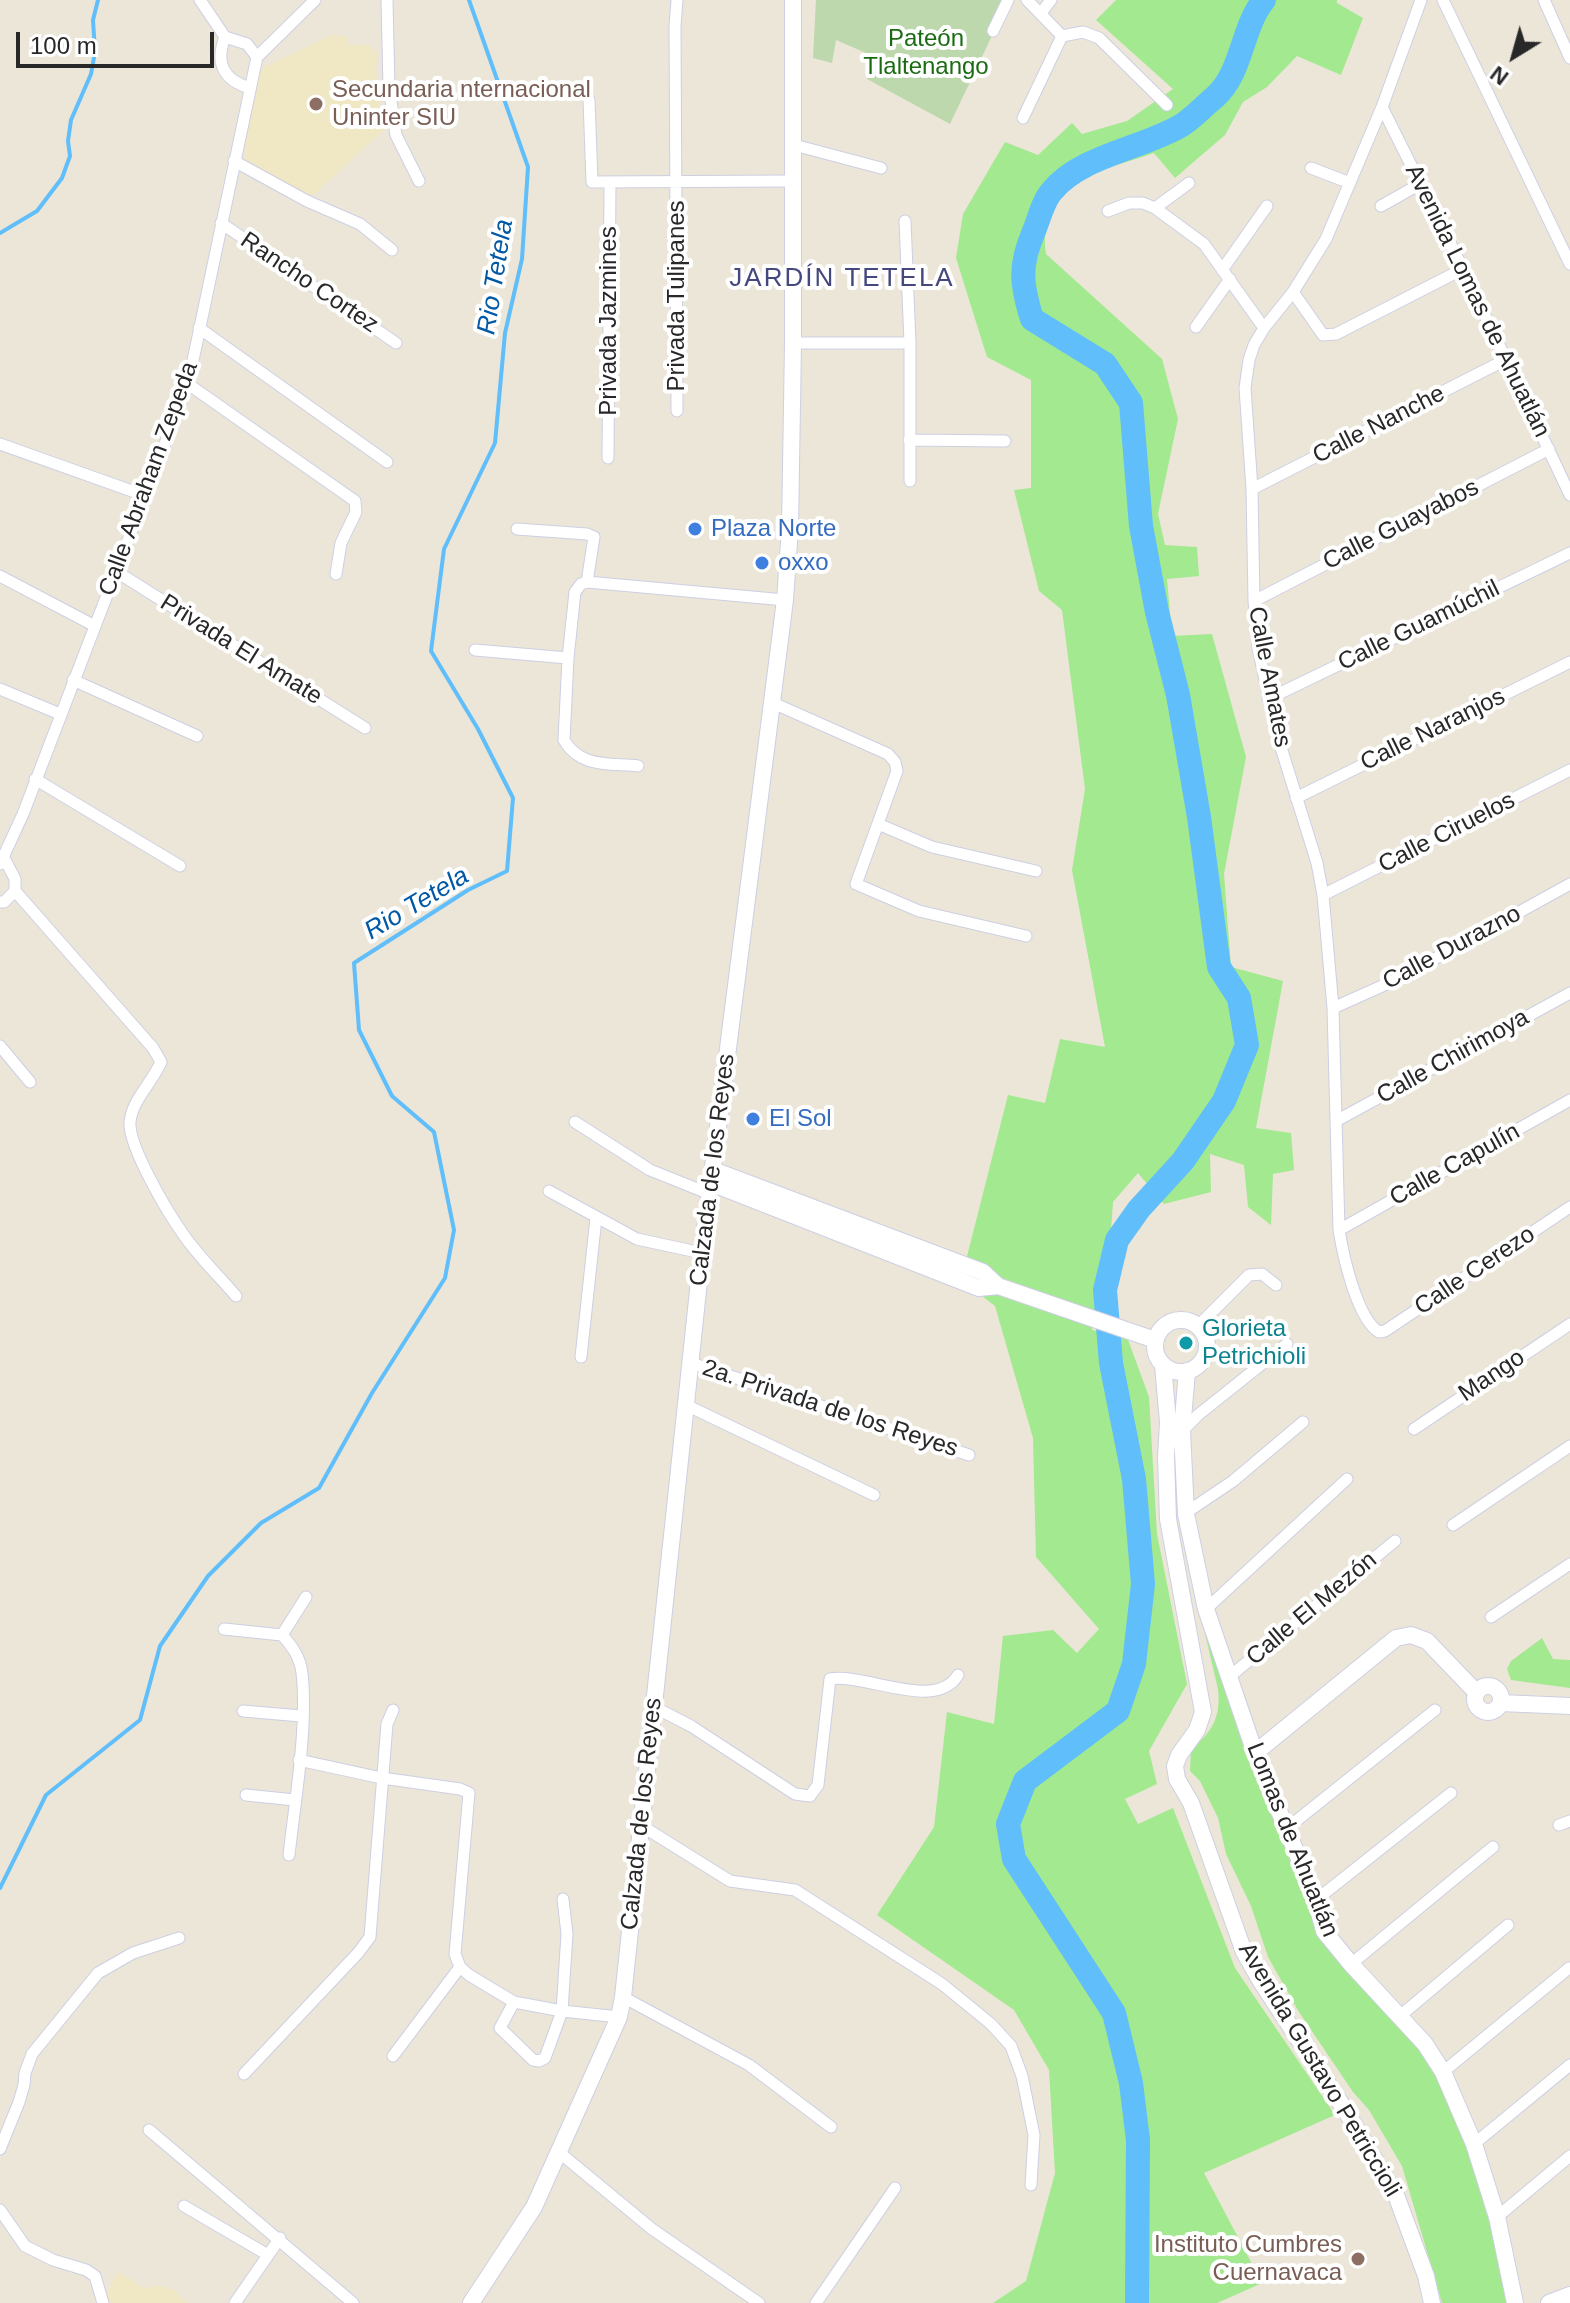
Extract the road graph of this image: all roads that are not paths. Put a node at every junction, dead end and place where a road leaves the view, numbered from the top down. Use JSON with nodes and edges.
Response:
{"nodes":[{"id":1,"x":200,"y":0,"type":"edge"},
{"id":2,"x":315,"y":0,"type":"edge"},
{"id":3,"x":387,"y":0,"type":"edge"},
{"id":4,"x":677,"y":0,"type":"edge"},
{"id":5,"x":793,"y":0,"type":"edge"},
{"id":6,"x":1008,"y":0,"type":"edge"},
{"id":7,"x":1027,"y":0,"type":"edge"},
{"id":8,"x":1051,"y":0,"type":"edge"},
{"id":9,"x":1421,"y":0,"type":"edge"},
{"id":10,"x":1443,"y":0,"type":"edge"},
{"id":11,"x":1544,"y":0,"type":"edge"},
{"id":12,"x":1041,"y":13,"type":"junction"},
{"id":13,"x":993,"y":31,"type":"dead end"},
{"id":14,"x":1062,"y":36,"type":"junction"},
{"id":15,"x":225,"y":37,"type":"junction"},
{"id":16,"x":257,"y":57,"type":"junction"},
{"id":17,"x":1570,"y":58,"type":"edge"},
{"id":18,"x":250,"y":88,"type":"junction"},
{"id":19,"x":589,"y":100,"type":"dead end"},
{"id":20,"x":1167,"y":105,"type":"dead end"},
{"id":21,"x":1382,"y":107,"type":"junction"},
{"id":22,"x":1023,"y":118,"type":"dead end"},
{"id":23,"x":794,"y":145,"type":"junction"},
{"id":24,"x":234,"y":161,"type":"junction"},
{"id":25,"x":881,"y":168,"type":"dead end"},
{"id":26,"x":1311,"y":168,"type":"dead end"},
{"id":27,"x":419,"y":181,"type":"dead end"},
{"id":28,"x":792,"y":181,"type":"junction"},
{"id":29,"x":677,"y":182,"type":"junction"},
{"id":30,"x":1189,"y":183,"type":"dead end"},
{"id":31,"x":1350,"y":183,"type":"junction"},
{"id":32,"x":610,"y":184,"type":"junction"},
{"id":33,"x":1420,"y":184,"type":"junction"},
{"id":34,"x":1267,"y":206,"type":"dead end"},
{"id":35,"x":1381,"y":206,"type":"dead end"},
{"id":36,"x":1155,"y":208,"type":"junction"},
{"id":37,"x":1108,"y":211,"type":"dead end"},
{"id":38,"x":905,"y":221,"type":"dead end"},
{"id":39,"x":221,"y":223,"type":"junction"},
{"id":40,"x":392,"y":250,"type":"dead end"},
{"id":41,"x":1570,"y":264,"type":"edge"},
{"id":42,"x":1463,"y":269,"type":"junction"},
{"id":43,"x":1226,"y":274,"type":"junction"},
{"id":44,"x":1293,"y":292,"type":"junction"},
{"id":45,"x":1196,"y":327,"type":"dead end"},
{"id":46,"x":199,"y":328,"type":"junction"},
{"id":47,"x":1264,"y":328,"type":"junction"},
{"id":48,"x":396,"y":343,"type":"dead end"},
{"id":49,"x":793,"y":343,"type":"junction"},
{"id":50,"x":910,"y":343,"type":"junction"},
{"id":51,"x":1505,"y":360,"type":"junction"},
{"id":52,"x":188,"y":384,"type":"junction"},
{"id":53,"x":677,"y":411,"type":"dead end"},
{"id":54,"x":909,"y":440,"type":"junction"},
{"id":55,"x":1005,"y":441,"type":"dead end"},
{"id":56,"x":0,"y":444,"type":"edge"},
{"id":57,"x":1549,"y":449,"type":"junction"},
{"id":58,"x":608,"y":458,"type":"dead end"},
{"id":59,"x":387,"y":462,"type":"dead end"},
{"id":60,"x":910,"y":481,"type":"dead end"},
{"id":61,"x":1252,"y":489,"type":"junction"},
{"id":62,"x":1570,"y":495,"type":"edge"},
{"id":63,"x":146,"y":496,"type":"junction"},
{"id":64,"x":517,"y":529,"type":"dead end"},
{"id":65,"x":1570,"y":553,"type":"edge"},
{"id":66,"x":117,"y":572,"type":"junction"},
{"id":67,"x":336,"y":574,"type":"dead end"},
{"id":68,"x":0,"y":576,"type":"edge"},
{"id":69,"x":587,"y":582,"type":"junction"},
{"id":70,"x":785,"y":600,"type":"junction"},
{"id":71,"x":1254,"y":601,"type":"junction"},
{"id":72,"x":95,"y":626,"type":"junction"},
{"id":73,"x":475,"y":650,"type":"dead end"},
{"id":74,"x":568,"y":658,"type":"junction"},
{"id":75,"x":1570,"y":662,"type":"edge"},
{"id":76,"x":73,"y":680,"type":"junction"},
{"id":77,"x":0,"y":689,"type":"edge"},
{"id":78,"x":1268,"y":699,"type":"junction"},
{"id":79,"x":773,"y":703,"type":"junction"},
{"id":80,"x":60,"y":714,"type":"junction"},
{"id":81,"x":365,"y":728,"type":"dead end"},
{"id":82,"x":197,"y":736,"type":"dead end"},
{"id":83,"x":638,"y":766,"type":"dead end"},
{"id":84,"x":1570,"y":770,"type":"edge"},
{"id":85,"x":35,"y":779,"type":"junction"},
{"id":86,"x":1296,"y":798,"type":"junction"},
{"id":87,"x":878,"y":824,"type":"junction"},
{"id":88,"x":2,"y":861,"type":"edge"},
{"id":89,"x":180,"y":866,"type":"dead end"},
{"id":90,"x":1036,"y":871,"type":"dead end"},
{"id":91,"x":1570,"y":884,"type":"edge"},
{"id":92,"x":15,"y":891,"type":"junction"},
{"id":93,"x":1323,"y":895,"type":"junction"},
{"id":94,"x":0,"y":902,"type":"edge"},
{"id":95,"x":1026,"y":936,"type":"dead end"},
{"id":96,"x":1570,"y":993,"type":"edge"},
{"id":97,"x":1333,"y":1008,"type":"junction"},
{"id":98,"x":0,"y":1046,"type":"edge"},
{"id":99,"x":30,"y":1082,"type":"dead end"},
{"id":100,"x":1570,"y":1100,"type":"edge"},
{"id":101,"x":1336,"y":1121,"type":"junction"},
{"id":102,"x":575,"y":1122,"type":"dead end"},
{"id":103,"x":711,"y":1182,"type":"junction"},
{"id":104,"x":549,"y":1191,"type":"dead end"},
{"id":105,"x":1570,"y":1207,"type":"edge"},
{"id":106,"x":596,"y":1218,"type":"junction"},
{"id":107,"x":1339,"y":1230,"type":"junction"},
{"id":108,"x":702,"y":1253,"type":"junction"},
{"id":109,"x":1276,"y":1285,"type":"dead end"},
{"id":110,"x":236,"y":1296,"type":"dead end"},
{"id":111,"x":1570,"y":1324,"type":"edge"},
{"id":112,"x":1198,"y":1326,"type":"junction"},
{"id":113,"x":1379,"y":1332,"type":"joint"},
{"id":114,"x":1155,"y":1340,"type":"junction"},
{"id":115,"x":1287,"y":1344,"type":"dead end"},
{"id":116,"x":581,"y":1357,"type":"dead end"},
{"id":117,"x":691,"y":1363,"type":"junction"},
{"id":118,"x":1163,"y":1365,"type":"junction"},
{"id":119,"x":1187,"y":1371,"type":"junction"},
{"id":120,"x":686,"y":1405,"type":"junction"},
{"id":121,"x":1303,"y":1422,"type":"dead end"},
{"id":122,"x":1175,"y":1426,"type":"junction"},
{"id":123,"x":1414,"y":1429,"type":"dead end"},
{"id":124,"x":1570,"y":1446,"type":"edge"},
{"id":125,"x":969,"y":1455,"type":"dead end"},
{"id":126,"x":1347,"y":1479,"type":"dead end"},
{"id":127,"x":874,"y":1495,"type":"dead end"},
{"id":128,"x":1186,"y":1514,"type":"junction"},
{"id":129,"x":1168,"y":1519,"type":"junction"},
{"id":130,"x":1453,"y":1525,"type":"dead end"},
{"id":131,"x":1395,"y":1541,"type":"dead end"},
{"id":132,"x":1570,"y":1564,"type":"edge"},
{"id":133,"x":306,"y":1597,"type":"dead end"},
{"id":134,"x":1212,"y":1604,"type":"junction"},
{"id":135,"x":1491,"y":1617,"type":"dead end"},
{"id":136,"x":224,"y":1629,"type":"dead end"},
{"id":137,"x":282,"y":1635,"type":"junction"},
{"id":138,"x":958,"y":1675,"type":"dead end"},
{"id":139,"x":1229,"y":1677,"type":"junction"},
{"id":140,"x":1570,"y":1706,"type":"edge"},
{"id":141,"x":654,"y":1707,"type":"junction"},
{"id":142,"x":393,"y":1710,"type":"dead end"},
{"id":143,"x":1435,"y":1710,"type":"dead end"},
{"id":144,"x":243,"y":1711,"type":"dead end"},
{"id":145,"x":301,"y":1716,"type":"junction"},
{"id":146,"x":1255,"y":1753,"type":"junction"},
{"id":147,"x":299,"y":1760,"type":"junction"},
{"id":148,"x":382,"y":1778,"type":"junction"},
{"id":149,"x":1451,"y":1793,"type":"dead end"},
{"id":150,"x":246,"y":1795,"type":"dead end"},
{"id":151,"x":295,"y":1800,"type":"junction"},
{"id":152,"x":642,"y":1826,"type":"junction"},
{"id":153,"x":1286,"y":1829,"type":"junction"},
{"id":154,"x":1493,"y":1847,"type":"dead end"},
{"id":155,"x":289,"y":1855,"type":"dead end"},
{"id":156,"x":563,"y":1899,"type":"dead end"},
{"id":157,"x":1316,"y":1900,"type":"junction"},
{"id":158,"x":1508,"y":1925,"type":"dead end"},
{"id":159,"x":179,"y":1938,"type":"dead end"},
{"id":160,"x":1351,"y":1964,"type":"junction"},
{"id":161,"x":460,"y":1967,"type":"junction"},
{"id":162,"x":1569,"y":1968,"type":"edge"},
{"id":163,"x":623,"y":1997,"type":"junction"},
{"id":164,"x":514,"y":2002,"type":"junction"},
{"id":165,"x":562,"y":2011,"type":"junction"},
{"id":166,"x":1400,"y":2016,"type":"junction"},
{"id":167,"x":619,"y":2017,"type":"junction"},
{"id":168,"x":393,"y":2056,"type":"dead end"},
{"id":169,"x":1570,"y":2065,"type":"edge"},
{"id":170,"x":1443,"y":2072,"type":"junction"},
{"id":171,"x":244,"y":2074,"type":"dead end"},
{"id":172,"x":831,"y":2127,"type":"dead end"},
{"id":173,"x":149,"y":2130,"type":"dead end"},
{"id":174,"x":1474,"y":2144,"type":"junction"},
{"id":175,"x":0,"y":2149,"type":"edge"},
{"id":176,"x":560,"y":2153,"type":"junction"},
{"id":177,"x":1570,"y":2156,"type":"edge"},
{"id":178,"x":1031,"y":2185,"type":"dead end"},
{"id":179,"x":895,"y":2188,"type":"dead end"},
{"id":180,"x":184,"y":2206,"type":"dead end"},
{"id":181,"x":0,"y":2210,"type":"edge"},
{"id":182,"x":1497,"y":2217,"type":"junction"},
{"id":183,"x":280,"y":2238,"type":"junction"},
{"id":184,"x":268,"y":2255,"type":"junction"},
{"id":185,"x":1570,"y":2295,"type":"edge"},
{"id":186,"x":103,"y":2303,"type":"edge"},
{"id":187,"x":235,"y":2303,"type":"edge"},
{"id":188,"x":353,"y":2303,"type":"edge"},
{"id":189,"x":471,"y":2303,"type":"edge"},
{"id":190,"x":759,"y":2303,"type":"edge"},
{"id":191,"x":816,"y":2303,"type":"edge"},
{"id":192,"x":1432,"y":2303,"type":"edge"},
{"id":193,"x":1515,"y":2303,"type":"edge"},
{"id":194,"x":1549,"y":2303,"type":"edge"}],
"edges":[{"from":1,"to":15,"type":"street"},
{"from":2,"to":16,"type":"street"},
{"from":3,"to":27,"type":"street"},
{"from":4,"to":29,"type":"street","name":"Privada Tulipanes"},
{"from":5,"to":23,"type":"street","name":"Calzada de los Reyes"},
{"from":6,"to":13,"type":"street"},
{"from":7,"to":12,"type":"street"},
{"from":8,"to":12,"type":"street"},
{"from":9,"to":21,"type":"street","name":"Calle Amates"},
{"from":10,"to":41,"type":"street"},
{"from":11,"to":17,"type":"street"},
{"from":12,"to":14,"type":"street"},
{"from":14,"to":20,"type":"street"},
{"from":14,"to":22,"type":"street"},
{"from":15,"to":16,"type":"street"},
{"from":15,"to":18,"type":"street"},
{"from":16,"to":18,"type":"street","name":"Calle Abraham Zepeda"},
{"from":18,"to":24,"type":"street","name":"Calle Abraham Zepeda"},
{"from":19,"to":32,"type":"street"},
{"from":21,"to":31,"type":"street","name":"Calle Amates"},
{"from":21,"to":33,"type":"street","name":"Avenida Lomas de Ahuatlán"},
{"from":23,"to":25,"type":"street"},
{"from":23,"to":28,"type":"street","name":"Calzada de los Reyes"},
{"from":24,"to":39,"type":"street","name":"Calle Abraham Zepeda"},
{"from":24,"to":40,"type":"street"},
{"from":26,"to":31,"type":"street"},
{"from":28,"to":29,"type":"street"},
{"from":28,"to":49,"type":"street","name":"Calzada de los Reyes"},
{"from":29,"to":32,"type":"street"},
{"from":29,"to":53,"type":"street","name":"Privada Tulipanes"},
{"from":30,"to":36,"type":"street"},
{"from":31,"to":44,"type":"street","name":"Calle Amates"},
{"from":32,"to":58,"type":"street","name":"Privada Jazmines"},
{"from":33,"to":35,"type":"street"},
{"from":33,"to":42,"type":"street","name":"Avenida Lomas de Ahuatlán"},
{"from":34,"to":43,"type":"street"},
{"from":36,"to":37,"type":"street"},
{"from":36,"to":43,"type":"street"},
{"from":38,"to":50,"type":"street"},
{"from":39,"to":46,"type":"street","name":"Calle Abraham Zepeda"},
{"from":39,"to":48,"type":"street","name":"Rancho Cortez"},
{"from":42,"to":44,"type":"street"},
{"from":42,"to":51,"type":"street","name":"Avenida Lomas de Ahuatlán"},
{"from":43,"to":45,"type":"street"},
{"from":43,"to":47,"type":"street"},
{"from":44,"to":47,"type":"street","name":"Calle Amates"},
{"from":46,"to":52,"type":"street","name":"Calle Abraham Zepeda"},
{"from":46,"to":59,"type":"street"},
{"from":47,"to":61,"type":"street","name":"Calle Amates"},
{"from":49,"to":50,"type":"street"},
{"from":49,"to":70,"type":"street","name":"Calzada de los Reyes"},
{"from":50,"to":54,"type":"street"},
{"from":51,"to":57,"type":"street","name":"Avenida Lomas de Ahuatlán"},
{"from":51,"to":61,"type":"street","name":"Calle Nanche"},
{"from":52,"to":63,"type":"street","name":"Calle Abraham Zepeda"},
{"from":52,"to":67,"type":"street"},
{"from":54,"to":55,"type":"street"},
{"from":54,"to":60,"type":"street"},
{"from":56,"to":63,"type":"street"},
{"from":57,"to":62,"type":"street","name":"Avenida Lomas de Ahuatlán"},
{"from":57,"to":71,"type":"street","name":"Calle Guayabos"},
{"from":61,"to":71,"type":"street","name":"Calle Amates"},
{"from":63,"to":66,"type":"street","name":"Calle Abraham Zepeda"},
{"from":64,"to":69,"type":"street"},
{"from":65,"to":78,"type":"street","name":"Calle Guamúchil"},
{"from":66,"to":72,"type":"street","name":"Calle Abraham Zepeda"},
{"from":66,"to":81,"type":"street","name":"Privada El Amate"},
{"from":68,"to":72,"type":"street"},
{"from":69,"to":70,"type":"street"},
{"from":69,"to":74,"type":"street"},
{"from":70,"to":79,"type":"street","name":"Calzada de los Reyes"},
{"from":71,"to":78,"type":"street","name":"Calle Amates"},
{"from":72,"to":76,"type":"street","name":"Calle Abraham Zepeda"},
{"from":73,"to":74,"type":"street"},
{"from":74,"to":83,"type":"street"},
{"from":75,"to":86,"type":"street","name":"Calle Naranjos"},
{"from":76,"to":80,"type":"street","name":"Calle Abraham Zepeda"},
{"from":76,"to":82,"type":"street"},
{"from":77,"to":80,"type":"street"},
{"from":78,"to":86,"type":"street","name":"Calle Amates"},
{"from":79,"to":87,"type":"street"},
{"from":79,"to":103,"type":"street","name":"Calzada de los Reyes"},
{"from":80,"to":85,"type":"street","name":"Calle Abraham Zepeda"},
{"from":84,"to":93,"type":"street","name":"Calle Ciruelos"},
{"from":85,"to":88,"type":"street","name":"Calle Abraham Zepeda"},
{"from":85,"to":89,"type":"street"},
{"from":86,"to":93,"type":"street","name":"Calle Amates"},
{"from":87,"to":90,"type":"street"},
{"from":87,"to":95,"type":"street"},
{"from":88,"to":92,"type":"street","name":"Calle Abraham Zepeda"},
{"from":91,"to":97,"type":"street","name":"Calle Durazno"},
{"from":92,"to":94,"type":"street"},
{"from":92,"to":110,"type":"street"},
{"from":93,"to":97,"type":"street","name":"Calle Amates"},
{"from":96,"to":101,"type":"street","name":"Calle Chirimoya"},
{"from":97,"to":101,"type":"street","name":"Calle Amates"},
{"from":98,"to":99,"type":"street"},
{"from":100,"to":107,"type":"street","name":"Calle Capulín"},
{"from":101,"to":107,"type":"street","name":"Calle Amates"},
{"from":102,"to":103,"type":"street"},
{"from":103,"to":108,"type":"street","name":"Calzada de los Reyes"},
{"from":103,"to":114,"type":"street"},
{"from":104,"to":106,"type":"street"},
{"from":105,"to":113,"type":"street","name":"Calle Cerezo"},
{"from":106,"to":108,"type":"street"},
{"from":106,"to":116,"type":"street"},
{"from":107,"to":113,"type":"street","name":"Calle Amates"},
{"from":108,"to":117,"type":"street","name":"Calzada de los Reyes"},
{"from":109,"to":112,"type":"street"},
{"from":111,"to":123,"type":"street","name":"Mango"},
{"from":112,"to":114,"type":"street"},
{"from":112,"to":119,"type":"street"},
{"from":114,"to":118,"type":"street"},
{"from":115,"to":122,"type":"street"},
{"from":117,"to":120,"type":"street","name":"Calzada de los Reyes"},
{"from":117,"to":125,"type":"street","name":"2a. Privada de los Reyes"},
{"from":118,"to":119,"type":"street"},
{"from":118,"to":122,"type":"street","name":"Lomas de Ahuatlán"},
{"from":119,"to":122,"type":"street","name":"Lomas de Ahuatlán"},
{"from":120,"to":127,"type":"street"},
{"from":120,"to":141,"type":"street","name":"Calzada de los Reyes"},
{"from":121,"to":128,"type":"street"},
{"from":122,"to":128,"type":"street","name":"Lomas de Ahuatlán"},
{"from":122,"to":129,"type":"street","name":"Avenida Gustavo Petriccioli"},
{"from":124,"to":130,"type":"street"},
{"from":126,"to":134,"type":"street"},
{"from":128,"to":129,"type":"street"},
{"from":128,"to":134,"type":"street","name":"Lomas de Ahuatlán"},
{"from":129,"to":192,"type":"street","name":"Avenida Gustavo Petriccioli"},
{"from":131,"to":139,"type":"street","name":"Calle El Mezón"},
{"from":132,"to":135,"type":"street"},
{"from":133,"to":137,"type":"street"},
{"from":134,"to":139,"type":"street","name":"Lomas de Ahuatlán"},
{"from":136,"to":137,"type":"street"},
{"from":137,"to":145,"type":"street"},
{"from":138,"to":141,"type":"street"},
{"from":139,"to":146,"type":"street","name":"Lomas de Ahuatlán"},
{"from":140,"to":146,"type":"street"},
{"from":141,"to":152,"type":"street","name":"Calzada de los Reyes"},
{"from":142,"to":148,"type":"street"},
{"from":143,"to":153,"type":"street"},
{"from":144,"to":145,"type":"street"},
{"from":145,"to":147,"type":"street"},
{"from":146,"to":153,"type":"street","name":"Lomas de Ahuatlán"},
{"from":147,"to":148,"type":"street"},
{"from":147,"to":151,"type":"street"},
{"from":148,"to":161,"type":"street"},
{"from":148,"to":171,"type":"street"},
{"from":149,"to":157,"type":"street"},
{"from":150,"to":151,"type":"street"},
{"from":151,"to":155,"type":"street"},
{"from":152,"to":163,"type":"street","name":"Calzada de los Reyes"},
{"from":152,"to":178,"type":"street"},
{"from":153,"to":157,"type":"street","name":"Lomas de Ahuatlán"},
{"from":154,"to":160,"type":"street"},
{"from":156,"to":165,"type":"street"},
{"from":157,"to":160,"type":"street","name":"Lomas de Ahuatlán"},
{"from":158,"to":166,"type":"street"},
{"from":159,"to":175,"type":"street"},
{"from":160,"to":166,"type":"street","name":"Lomas de Ahuatlán"},
{"from":161,"to":164,"type":"street"},
{"from":161,"to":168,"type":"street"},
{"from":162,"to":170,"type":"street"},
{"from":163,"to":167,"type":"street","name":"Calzada de los Reyes"},
{"from":163,"to":172,"type":"street"},
{"from":164,"to":165,"type":"street"},
{"from":164,"to":165,"type":"street"},
{"from":165,"to":167,"type":"street"},
{"from":166,"to":170,"type":"street","name":"Lomas de Ahuatlán"},
{"from":167,"to":176,"type":"street","name":"Calzada de los Reyes"},
{"from":169,"to":174,"type":"street"},
{"from":170,"to":174,"type":"street","name":"Lomas de Ahuatlán"},
{"from":173,"to":183,"type":"street"},
{"from":174,"to":182,"type":"street","name":"Lomas de Ahuatlán"},
{"from":176,"to":189,"type":"street","name":"Calzada de los Reyes"},
{"from":176,"to":190,"type":"street"},
{"from":177,"to":182,"type":"street"},
{"from":179,"to":191,"type":"street"},
{"from":180,"to":184,"type":"street"},
{"from":181,"to":186,"type":"street"},
{"from":182,"to":193,"type":"street","name":"Lomas de Ahuatlán"},
{"from":183,"to":184,"type":"street"},
{"from":183,"to":188,"type":"street"},
{"from":184,"to":187,"type":"street"},
{"from":185,"to":194,"type":"street"}]}
